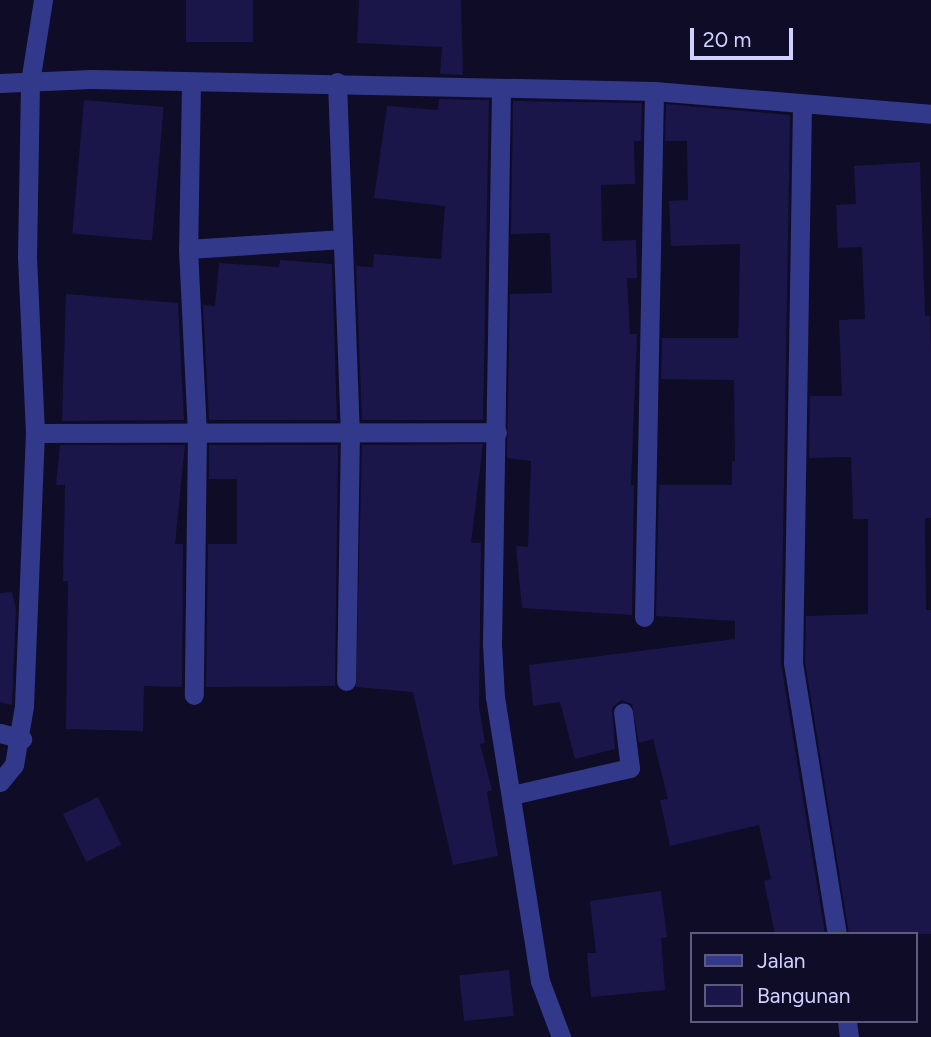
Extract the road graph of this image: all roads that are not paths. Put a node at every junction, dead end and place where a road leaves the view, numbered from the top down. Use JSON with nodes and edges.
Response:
{"nodes":[{"id":1,"x":43,"y":0,"type":"edge"},
{"id":2,"x":30,"y":82,"type":"junction"},
{"id":3,"x":337,"y":82,"type":"junction"},
{"id":4,"x":0,"y":83,"type":"edge"},
{"id":5,"x":191,"y":83,"type":"junction"},
{"id":6,"x":501,"y":90,"type":"junction"},
{"id":7,"x":654,"y":91,"type":"junction"},
{"id":8,"x":802,"y":104,"type":"junction"},
{"id":9,"x":931,"y":114,"type":"edge"},
{"id":10,"x":343,"y":239,"type":"junction"},
{"id":11,"x":188,"y":249,"type":"junction"},
{"id":12,"x":350,"y":430,"type":"junction"},
{"id":13,"x":197,"y":432,"type":"junction"},
{"id":14,"x":496,"y":432,"type":"junction"},
{"id":15,"x":34,"y":433,"type":"junction"},
{"id":16,"x":644,"y":617,"type":"dead end"},
{"id":17,"x":345,"y":681,"type":"dead end"},
{"id":18,"x":194,"y":695,"type":"dead end"},
{"id":19,"x":623,"y":712,"type":"dead end"},
{"id":20,"x":0,"y":733,"type":"edge"},
{"id":21,"x":22,"y":739,"type":"junction"},
{"id":22,"x":0,"y":782,"type":"edge"},
{"id":23,"x":512,"y":795,"type":"junction"},
{"id":24,"x":836,"y":932,"type":"edge"},
{"id":25,"x":561,"y":1037,"type":"edge"}],
"edges":[{"from":1,"to":2,"type":"street"},
{"from":2,"to":4,"type":"street"},
{"from":2,"to":5,"type":"street"},
{"from":2,"to":15,"type":"street"},
{"from":3,"to":5,"type":"street"},
{"from":3,"to":6,"type":"street"},
{"from":3,"to":10,"type":"street"},
{"from":5,"to":11,"type":"street"},
{"from":6,"to":7,"type":"street"},
{"from":6,"to":14,"type":"street"},
{"from":7,"to":8,"type":"street"},
{"from":7,"to":16,"type":"street"},
{"from":8,"to":9,"type":"street"},
{"from":8,"to":24,"type":"street"},
{"from":10,"to":11,"type":"street"},
{"from":10,"to":12,"type":"street"},
{"from":11,"to":13,"type":"street"},
{"from":12,"to":13,"type":"street"},
{"from":12,"to":14,"type":"street"},
{"from":12,"to":17,"type":"street"},
{"from":13,"to":15,"type":"street"},
{"from":13,"to":18,"type":"street"},
{"from":14,"to":23,"type":"street"},
{"from":15,"to":21,"type":"street"},
{"from":19,"to":23,"type":"street"},
{"from":20,"to":21,"type":"street"},
{"from":21,"to":22,"type":"street"},
{"from":23,"to":25,"type":"street"}]}
